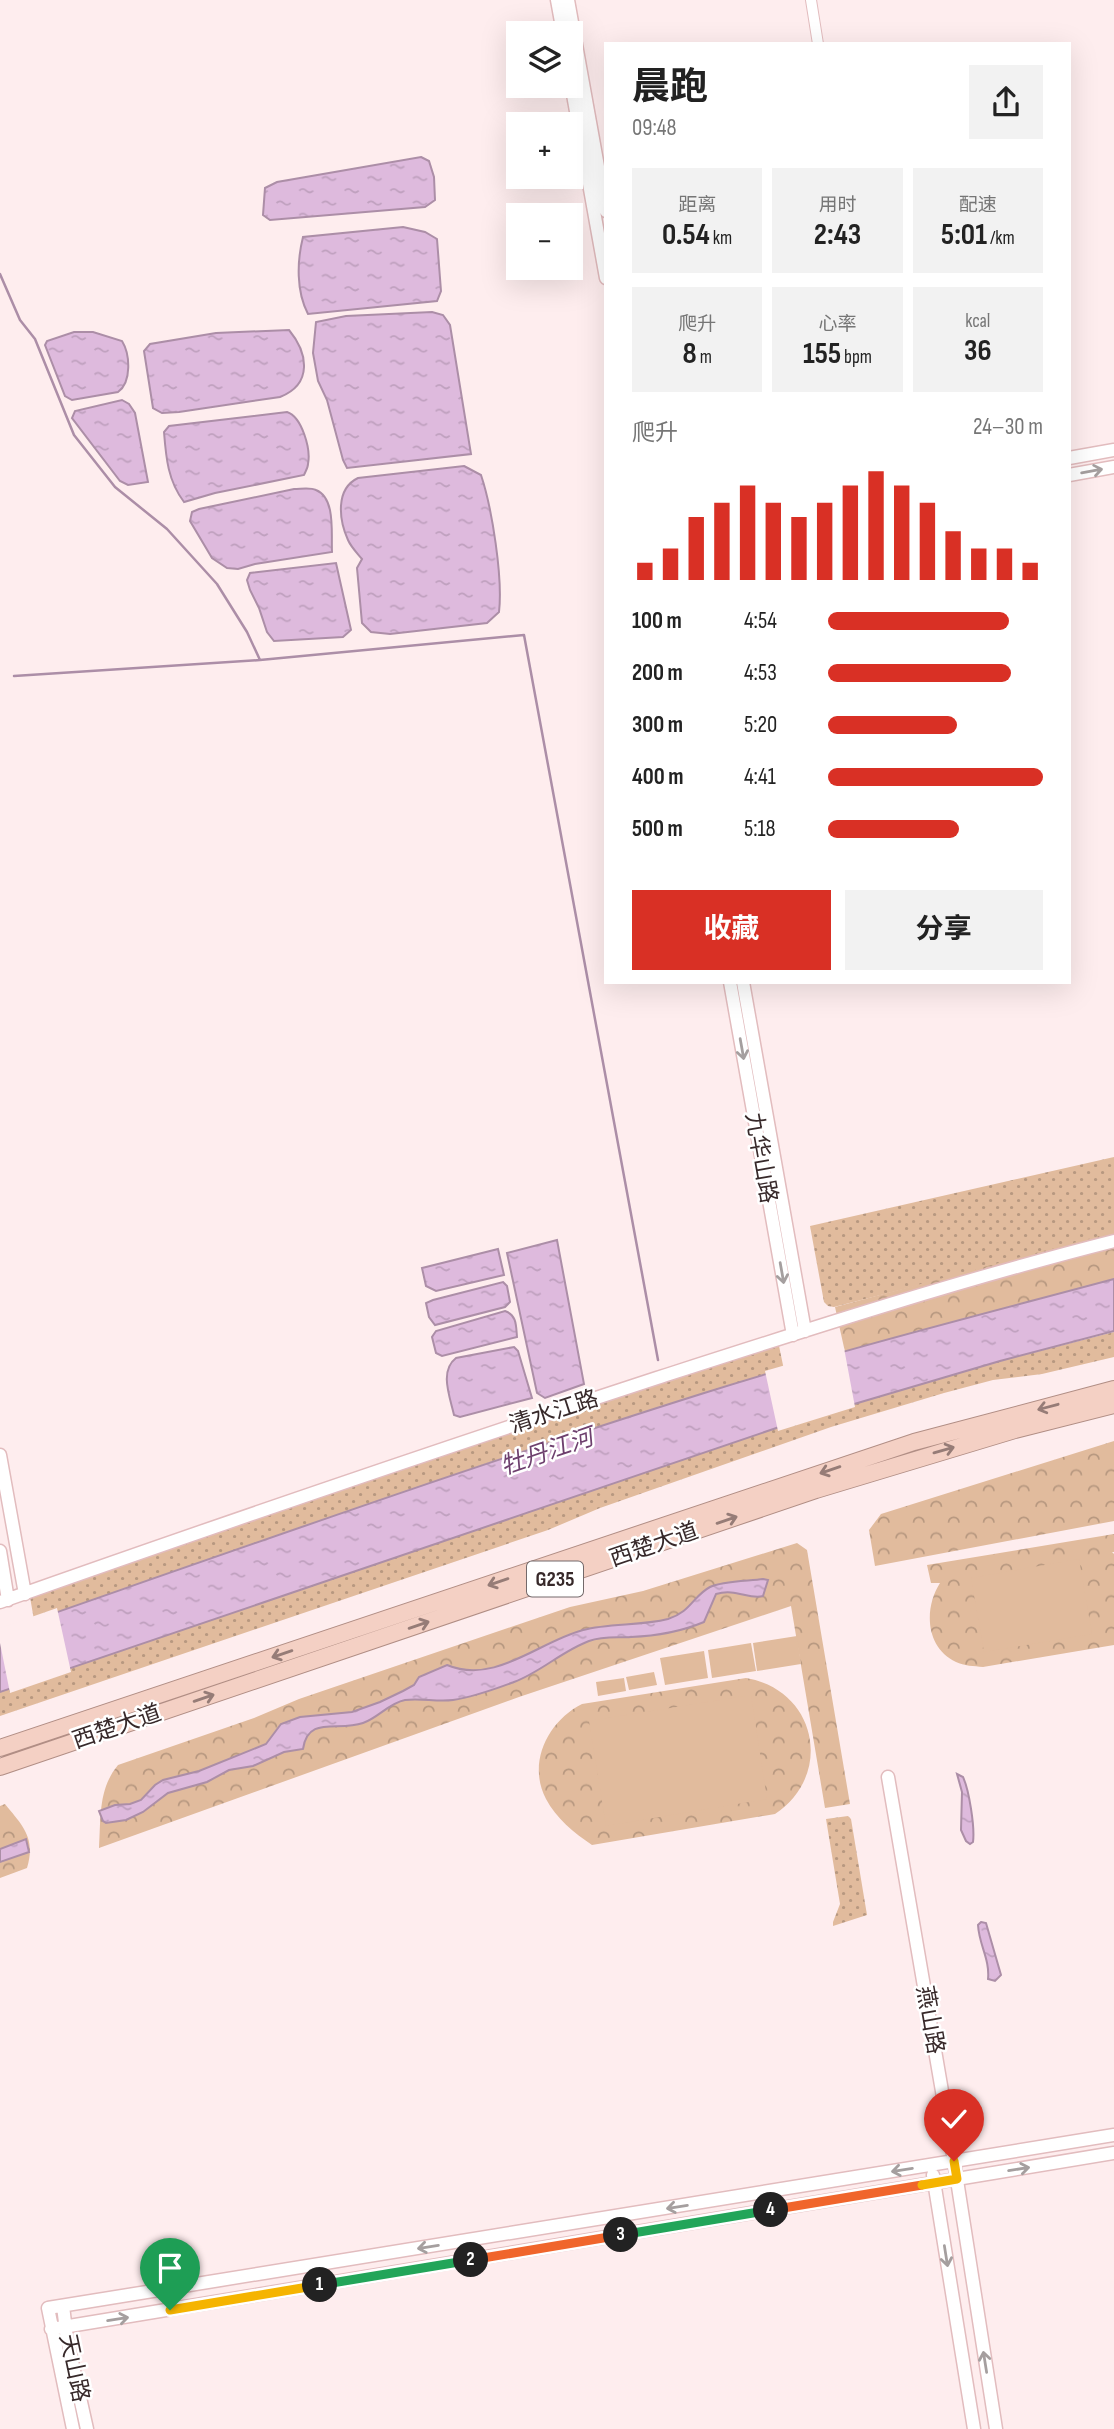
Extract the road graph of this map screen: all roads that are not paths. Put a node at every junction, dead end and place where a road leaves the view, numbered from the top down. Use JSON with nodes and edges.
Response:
{"nodes":[{"id":1,"x":557,"y":0,"type":"edge"},
{"id":2,"x":568,"y":0,"type":"edge"},
{"id":3,"x":811,"y":0,"type":"edge"},
{"id":4,"x":561,"y":21,"type":"edge"},
{"id":5,"x":818,"y":42,"type":"edge"},
{"id":6,"x":574,"y":98,"type":"edge"},
{"id":7,"x":604,"y":200,"type":"edge"},
{"id":8,"x":604,"y":267,"type":"edge"},
{"id":9,"x":1114,"y":450,"type":"edge"},
{"id":10,"x":1071,"y":458,"type":"edge"},
{"id":11,"x":1114,"y":467,"type":"edge"},
{"id":12,"x":1071,"y":475,"type":"edge"},
{"id":13,"x":730,"y":984,"type":"edge"},
{"id":14,"x":743,"y":984,"type":"edge"},
{"id":15,"x":1114,"y":1241,"type":"edge"},
{"id":16,"x":799,"y":1333,"type":"junction"},
{"id":17,"x":1114,"y":1389,"type":"edge"},
{"id":18,"x":1114,"y":1405,"type":"edge"},
{"id":19,"x":0,"y":1455,"type":"edge"},
{"id":20,"x":0,"y":1551,"type":"edge"},
{"id":21,"x":25,"y":1594,"type":"junction"},
{"id":22,"x":4,"y":1601,"type":"edge"},
{"id":23,"x":0,"y":1748,"type":"edge"},
{"id":24,"x":0,"y":1767,"type":"edge"},
{"id":25,"x":888,"y":1777,"type":"dead end"},
{"id":26,"x":1114,"y":2135,"type":"edge"},
{"id":27,"x":1114,"y":2153,"type":"edge"},
{"id":28,"x":954,"y":2161,"type":"junction"},
{"id":29,"x":931,"y":2165,"type":"junction"},
{"id":30,"x":957,"y":2179,"type":"junction"},
{"id":31,"x":934,"y":2183,"type":"junction"},
{"id":32,"x":62,"y":2306,"type":"junction"},
{"id":33,"x":65,"y":2328,"type":"junction"},
{"id":34,"x":51,"y":2329,"type":"junction"},
{"id":35,"x":73,"y":2429,"type":"edge"},
{"id":36,"x":87,"y":2429,"type":"edge"},
{"id":37,"x":974,"y":2429,"type":"edge"},
{"id":38,"x":996,"y":2429,"type":"edge"}],
"edges":[{"from":1,"to":4,"type":"street"},
{"from":2,"to":7,"type":"street"},
{"from":3,"to":5,"type":"street"},
{"from":6,"to":8,"type":"street"},
{"from":9,"to":10,"type":"street"},
{"from":12,"to":11,"type":"street","one_way":true},
{"from":13,"to":16,"type":"street","name":"九华山路","one_way":true},
{"from":14,"to":16,"type":"street","name":"九华山路"},
{"from":15,"to":16,"type":"street","name":"清水江路"},
{"from":16,"to":21,"type":"street","name":"清水江路"},
{"from":17,"to":23,"type":"highway","name":"西楚大道","number":"G235","one_way":true},
{"from":24,"to":18,"type":"highway","name":"西楚大道","number":"G235","one_way":true},
{"from":19,"to":21,"type":"street"},
{"from":20,"to":22,"type":"street"},
{"from":21,"to":22,"type":"street","name":"清水江路"},
{"from":25,"to":28,"type":"street","name":"燕山路"},
{"from":26,"to":28,"type":"street"},
{"from":30,"to":27,"type":"street","one_way":true},
{"from":28,"to":29,"type":"street"},
{"from":28,"to":30,"type":"street","name":"燕山路"},
{"from":29,"to":31,"type":"street"},
{"from":29,"to":32,"type":"street","one_way":true},
{"from":30,"to":31,"type":"street"},
{"from":38,"to":30,"type":"street","name":"燕山路","one_way":true},
{"from":33,"to":31,"type":"street","one_way":true},
{"from":31,"to":37,"type":"street","one_way":true},
{"from":32,"to":33,"type":"street","name":"天山路"},
{"from":32,"to":34,"type":"street","name":"天山路"},
{"from":33,"to":34,"type":"street"},
{"from":33,"to":36,"type":"street","name":"天山路"},
{"from":34,"to":35,"type":"street","name":"天山路"}]}
